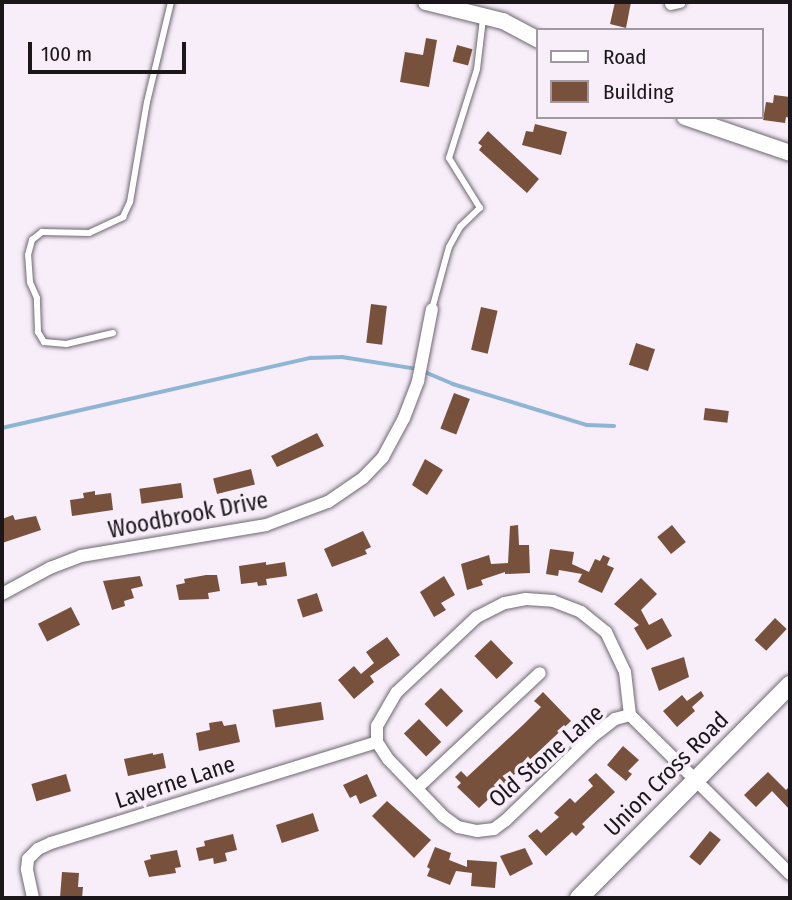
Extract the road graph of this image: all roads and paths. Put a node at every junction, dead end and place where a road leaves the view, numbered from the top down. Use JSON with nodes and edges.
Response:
{"nodes":[{"id":1,"x":171,"y":2,"type":"edge"},
{"id":2,"x":426,"y":2,"type":"edge"},
{"id":3,"x":484,"y":16,"type":"junction"},
{"id":4,"x":536,"y":39,"type":"edge"},
{"id":5,"x":691,"y":119,"type":"edge"},
{"id":6,"x":790,"y":153,"type":"edge"},
{"id":7,"x":432,"y":309,"type":"joint"},
{"id":8,"x":113,"y":333,"type":"dead end"},
{"id":9,"x":2,"y":594,"type":"edge"},
{"id":10,"x":540,"y":673,"type":"dead end"},
{"id":11,"x":790,"y":685,"type":"edge"},
{"id":12,"x":630,"y":715,"type":"junction"},
{"id":13,"x":377,"y":742,"type":"junction"},
{"id":14,"x":695,"y":779,"type":"junction"},
{"id":15,"x":417,"y":788,"type":"junction"},
{"id":16,"x":790,"y":874,"type":"edge"},
{"id":17,"x":33,"y":898,"type":"edge"},
{"id":18,"x":579,"y":898,"type":"edge"}],
"edges":[{"from":1,"to":8,"type":"lane"},
{"from":2,"to":3,"type":"street"},
{"from":3,"to":4,"type":"street"},
{"from":3,"to":7,"type":"lane"},
{"from":5,"to":6,"type":"street"},
{"from":7,"to":9,"type":"street","name":"Woodbrook Drive"},
{"from":10,"to":15,"type":"street"},
{"from":11,"to":14,"type":"main road","name":"Union Cross Road"},
{"from":12,"to":13,"type":"street","name":"Old Stone Lane"},
{"from":12,"to":14,"type":"street","name":"Old Stone Lane"},
{"from":12,"to":15,"type":"street","name":"Old Stone Lane"},
{"from":13,"to":15,"type":"street","name":"Old Stone Lane"},
{"from":13,"to":17,"type":"street","name":"Laverne Lane"},
{"from":14,"to":16,"type":"street","name":"Old Stone Lane"},
{"from":14,"to":18,"type":"main road","name":"Union Cross Road"}]}
